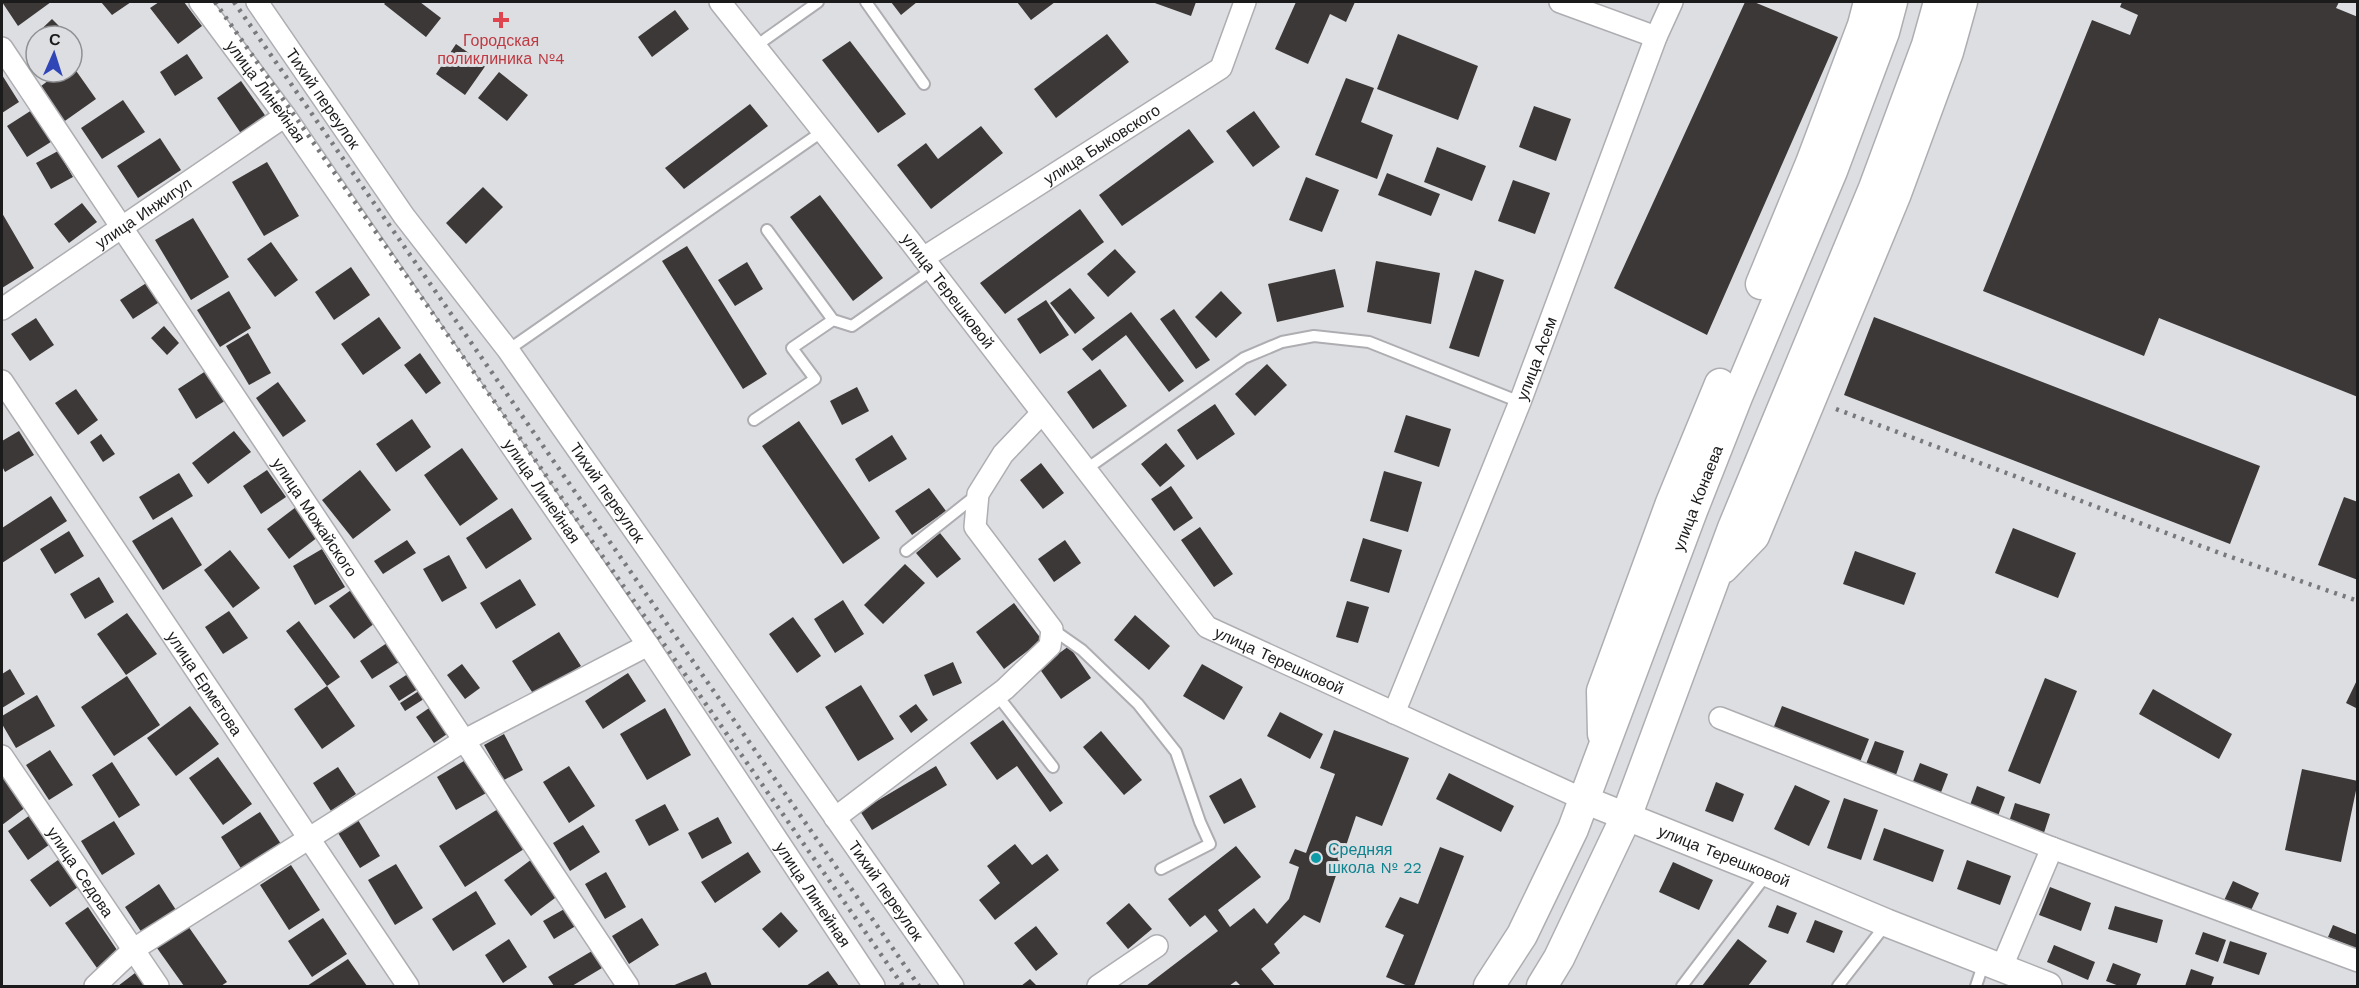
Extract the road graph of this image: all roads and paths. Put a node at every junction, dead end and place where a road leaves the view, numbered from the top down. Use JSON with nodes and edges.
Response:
{"nodes":[{"id":1,"x":200,"y":2,"type":"edge"},
{"id":2,"x":257,"y":2,"type":"edge"},
{"id":3,"x":720,"y":2,"type":"edge"},
{"id":4,"x":818,"y":2,"type":"edge"},
{"id":5,"x":866,"y":2,"type":"edge"},
{"id":6,"x":1245,"y":2,"type":"edge"},
{"id":7,"x":1560,"y":2,"type":"edge"},
{"id":8,"x":1672,"y":2,"type":"edge"},
{"id":9,"x":1869,"y":2,"type":"edge"},
{"id":10,"x":1892,"y":2,"type":"edge"},
{"id":11,"x":1939,"y":2,"type":"edge"},
{"id":12,"x":1962,"y":2,"type":"edge"},
{"id":13,"x":1656,"y":37,"type":"junction"},
{"id":14,"x":756,"y":46,"type":"junction"},
{"id":15,"x":2,"y":48,"type":"edge"},
{"id":16,"x":924,"y":84,"type":"dead end"},
{"id":17,"x":285,"y":116,"type":"junction"},
{"id":18,"x":823,"y":131,"type":"junction"},
{"id":19,"x":123,"y":227,"type":"junction"},
{"id":20,"x":767,"y":230,"type":"dead end"},
{"id":21,"x":927,"y":264,"type":"junction"},
{"id":22,"x":2,"y":309,"type":"edge"},
{"id":23,"x":833,"y":320,"type":"junction"},
{"id":24,"x":508,"y":350,"type":"junction"},
{"id":25,"x":2,"y":381,"type":"edge"},
{"id":26,"x":1520,"y":402,"type":"junction"},
{"id":27,"x":1042,"y":413,"type":"junction"},
{"id":28,"x":754,"y":420,"type":"dead end"},
{"id":29,"x":1086,"y":470,"type":"junction"},
{"id":30,"x":978,"y":494,"type":"junction"},
{"id":31,"x":906,"y":551,"type":"dead end"},
{"id":32,"x":1715,"y":577,"type":"junction"},
{"id":33,"x":1052,"y":630,"type":"junction"},
{"id":34,"x":648,"y":645,"type":"junction"},
{"id":35,"x":997,"y":695,"type":"junction"},
{"id":36,"x":1394,"y":712,"type":"junction"},
{"id":37,"x":1720,"y":717,"type":"dead end"},
{"id":38,"x":463,"y":741,"type":"junction"},
{"id":39,"x":1603,"y":750,"type":"junction"},
{"id":40,"x":2,"y":756,"type":"edge"},
{"id":41,"x":1053,"y":767,"type":"dead end"},
{"id":42,"x":1585,"y":800,"type":"junction"},
{"id":43,"x":1626,"y":817,"type":"junction"},
{"id":44,"x":835,"y":818,"type":"junction"},
{"id":45,"x":309,"y":838,"type":"junction"},
{"id":46,"x":2052,"y":848,"type":"junction"},
{"id":47,"x":1161,"y":869,"type":"dead end"},
{"id":48,"x":1768,"y":873,"type":"junction"},
{"id":49,"x":1887,"y":923,"type":"junction"},
{"id":50,"x":1157,"y":946,"type":"dead end"},
{"id":51,"x":134,"y":950,"type":"junction"},
{"id":52,"x":2358,"y":961,"type":"edge"},
{"id":53,"x":1987,"y":973,"type":"edge"},
{"id":54,"x":95,"y":987,"type":"edge"},
{"id":55,"x":158,"y":987,"type":"edge"},
{"id":56,"x":408,"y":987,"type":"edge"},
{"id":57,"x":628,"y":987,"type":"edge"},
{"id":58,"x":874,"y":987,"type":"edge"},
{"id":59,"x":953,"y":987,"type":"edge"},
{"id":60,"x":1098,"y":987,"type":"edge"},
{"id":61,"x":1489,"y":987,"type":"edge"},
{"id":62,"x":1542,"y":987,"type":"edge"},
{"id":63,"x":1682,"y":987,"type":"edge"},
{"id":64,"x":1838,"y":987,"type":"edge"},
{"id":65,"x":2049,"y":987,"type":"edge"}],
"edges":[{"from":1,"to":17,"type":"street","name":"улица Линейная"},
{"from":2,"to":24,"type":"street","name":"Тихий переулок"},
{"from":3,"to":14,"type":"street","name":"улица Терешковой"},
{"from":4,"to":14,"type":"lane"},
{"from":5,"to":16,"type":"lane"},
{"from":6,"to":21,"type":"street","name":"улица Быковского"},
{"from":7,"to":13,"type":"street"},
{"from":8,"to":13,"type":"street","name":"улица Асем"},
{"from":9,"to":39,"type":"main road"},
{"from":10,"to":39,"type":"main road","name":"улица Конаева"},
{"from":11,"to":32,"type":"main road"},
{"from":12,"to":32,"type":"main road"},
{"from":13,"to":26,"type":"street","name":"улица Асем"},
{"from":14,"to":18,"type":"street","name":"улица Терешковой"},
{"from":15,"to":19,"type":"street","name":"улица Можайского"},
{"from":17,"to":19,"type":"street","name":"улица Инжигул"},
{"from":17,"to":34,"type":"street","name":"улица Линейная"},
{"from":18,"to":21,"type":"street","name":"улица Терешковой"},
{"from":18,"to":24,"type":"lane"},
{"from":19,"to":22,"type":"street","name":"улица Инжигул"},
{"from":19,"to":38,"type":"street","name":"улица Можайского"},
{"from":20,"to":23,"type":"lane"},
{"from":21,"to":23,"type":"lane"},
{"from":21,"to":27,"type":"street","name":"улица Терешковой"},
{"from":23,"to":28,"type":"lane"},
{"from":24,"to":44,"type":"street","name":"Тихий переулок"},
{"from":25,"to":45,"type":"street","name":"улица Ерметова"},
{"from":26,"to":29,"type":"lane"},
{"from":26,"to":36,"type":"street","name":"улица Асем"},
{"from":27,"to":29,"type":"street","name":"улица Терешковой"},
{"from":27,"to":30,"type":"street"},
{"from":29,"to":36,"type":"street","name":"улица Терешковой"},
{"from":30,"to":31,"type":"lane"},
{"from":30,"to":33,"type":"street"},
{"from":32,"to":43,"type":"main road"},
{"from":33,"to":35,"type":"street"},
{"from":33,"to":47,"type":"lane"},
{"from":34,"to":38,"type":"street"},
{"from":34,"to":58,"type":"street","name":"улица Линейная"},
{"from":35,"to":41,"type":"lane"},
{"from":35,"to":44,"type":"street"},
{"from":36,"to":42,"type":"street","name":"улица Терешковой"},
{"from":37,"to":46,"type":"street"},
{"from":38,"to":45,"type":"street"},
{"from":38,"to":57,"type":"street","name":"улица Можайского"},
{"from":39,"to":42,"type":"main road","name":"улица Конаева"},
{"from":40,"to":51,"type":"street","name":"улица Седова"},
{"from":42,"to":43,"type":"street","name":"улица Терешковой"},
{"from":42,"to":61,"type":"main road","name":"улица Конаева"},
{"from":43,"to":48,"type":"street","name":"улица Терешковой"},
{"from":43,"to":62,"type":"main road"},
{"from":44,"to":59,"type":"street","name":"Тихий переулок"},
{"from":45,"to":51,"type":"street"},
{"from":45,"to":56,"type":"street","name":"улица Ерметова"},
{"from":46,"to":52,"type":"street"},
{"from":46,"to":53,"type":"street"},
{"from":48,"to":49,"type":"street","name":"улица Терешковой"},
{"from":48,"to":63,"type":"lane"},
{"from":49,"to":53,"type":"street","name":"улица Терешковой"},
{"from":49,"to":64,"type":"lane"},
{"from":50,"to":60,"type":"street"},
{"from":51,"to":54,"type":"street"},
{"from":51,"to":55,"type":"street","name":"улица Седова"},
{"from":53,"to":65,"type":"street","name":"улица Терешковой"}]}
